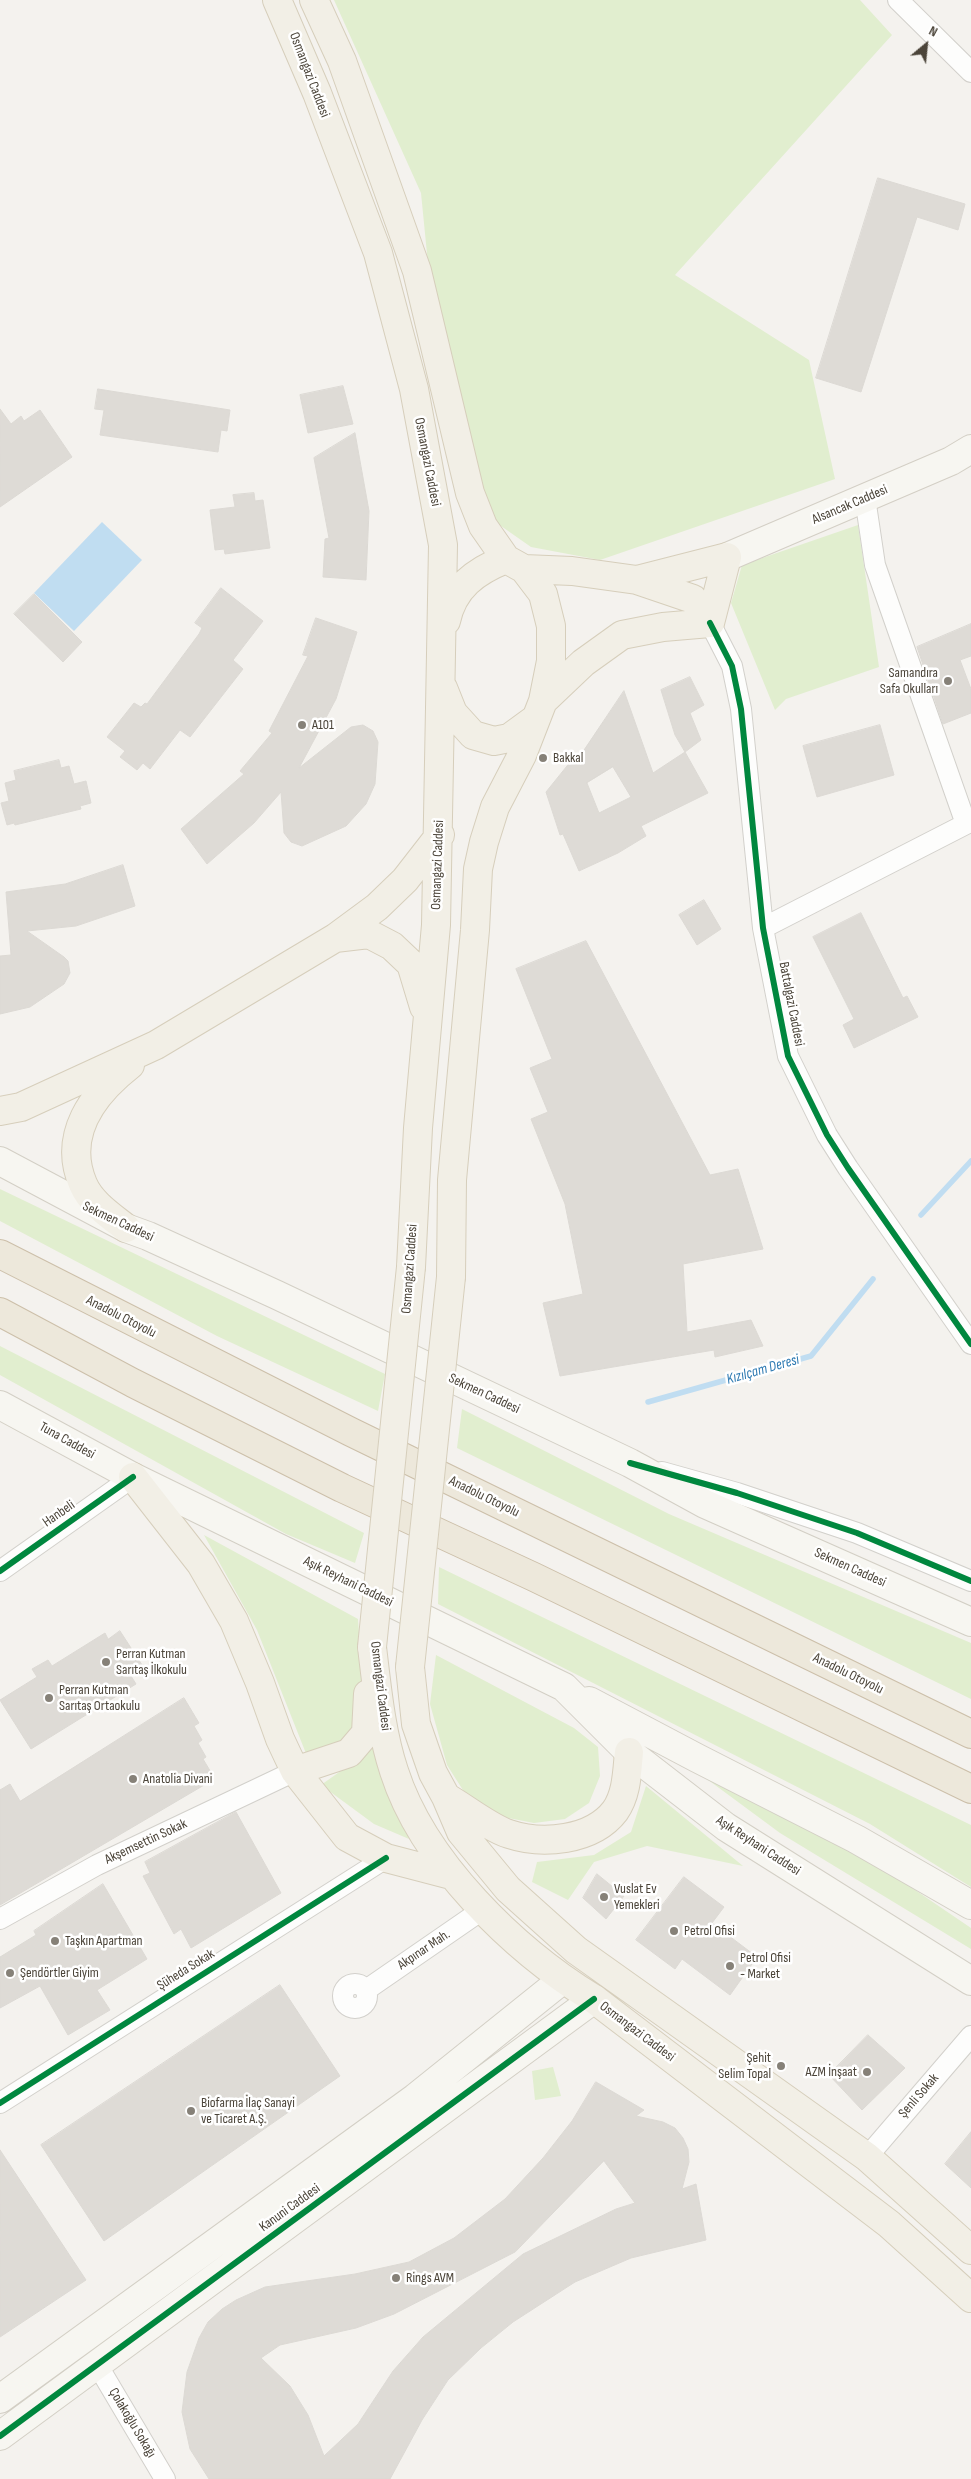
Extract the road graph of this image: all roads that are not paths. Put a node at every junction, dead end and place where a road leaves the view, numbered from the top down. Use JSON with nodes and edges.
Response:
{"nodes":[{"id":1,"x":278,"y":0,"type":"edge"},
{"id":2,"x":314,"y":0,"type":"edge"},
{"id":3,"x":898,"y":0,"type":"edge"},
{"id":4,"x":971,"y":72,"type":"edge"},
{"id":5,"x":971,"y":449,"type":"edge"},
{"id":6,"x":865,"y":498,"type":"junction"},
{"id":7,"x":727,"y":557,"type":"junction"},
{"id":8,"x":515,"y":564,"type":"junction"},
{"id":9,"x":637,"y":580,"type":"junction"},
{"id":10,"x":710,"y":623,"type":"junction"},
{"id":11,"x":442,"y":652,"type":"junction"},
{"id":12,"x":440,"y":682,"type":"junction"},
{"id":13,"x":539,"y":710,"type":"junction"},
{"id":14,"x":968,"y":822,"type":"edge"},
{"id":15,"x":440,"y":835,"type":"junction"},
{"id":16,"x":763,"y":928,"type":"junction"},
{"id":17,"x":335,"y":938,"type":"junction"},
{"id":18,"x":428,"y":1020,"type":"junction"},
{"id":19,"x":156,"y":1045,"type":"junction"},
{"id":20,"x":0,"y":1112,"type":"edge"},
{"id":21,"x":0,"y":1161,"type":"edge"},
{"id":22,"x":126,"y":1228,"type":"junction"},
{"id":23,"x":0,"y":1254,"type":"edge"},
{"id":24,"x":0,"y":1312,"type":"edge"},
{"id":25,"x":971,"y":1344,"type":"edge"},
{"id":26,"x":0,"y":1405,"type":"edge"},
{"id":27,"x":630,"y":1462,"type":"junction"},
{"id":28,"x":133,"y":1477,"type":"junction"},
{"id":29,"x":0,"y":1571,"type":"edge"},
{"id":30,"x":971,"y":1581,"type":"edge"},
{"id":31,"x":971,"y":1622,"type":"edge"},
{"id":32,"x":372,"y":1648,"type":"junction"},
{"id":33,"x":564,"y":1687,"type":"junction"},
{"id":34,"x":971,"y":1734,"type":"edge"},
{"id":35,"x":629,"y":1752,"type":"junction"},
{"id":36,"x":296,"y":1771,"type":"junction"},
{"id":37,"x":971,"y":1790,"type":"edge"},
{"id":38,"x":446,"y":1797,"type":"junction"},
{"id":39,"x":386,"y":1858,"type":"junction"},
{"id":40,"x":451,"y":1875,"type":"junction"},
{"id":41,"x":971,"y":1905,"type":"edge"},
{"id":42,"x":482,"y":1910,"type":"junction"},
{"id":43,"x":0,"y":1919,"type":"edge"},
{"id":44,"x":599,"y":1966,"type":"junction"},
{"id":45,"x":562,"y":1980,"type":"junction"},
{"id":46,"x":971,"y":1981,"type":"edge"},
{"id":47,"x":366,"y":1990,"type":"dead end"},
{"id":48,"x":594,"y":1999,"type":"junction"},
{"id":49,"x":971,"y":2036,"type":"edge"},
{"id":50,"x":0,"y":2103,"type":"edge"},
{"id":51,"x":867,"y":2157,"type":"junction"},
{"id":52,"x":971,"y":2250,"type":"edge"},
{"id":53,"x":971,"y":2298,"type":"edge"},
{"id":54,"x":81,"y":2340,"type":"junction"},
{"id":55,"x":98,"y":2366,"type":"junction"},
{"id":56,"x":0,"y":2399,"type":"edge"},
{"id":57,"x":0,"y":2436,"type":"edge"},
{"id":58,"x":165,"y":2479,"type":"edge"}],
"edges":[{"from":1,"to":11,"type":"main road","name":"Osmangazi Caddesi"},
{"from":2,"to":8,"type":"main road"},
{"from":3,"to":4,"type":"street"},
{"from":5,"to":6,"type":"main road","name":"Alsancak Caddesi"},
{"from":6,"to":7,"type":"main road","name":"Alsancak Caddesi"},
{"from":6,"to":14,"type":"street"},
{"from":7,"to":9,"type":"main road"},
{"from":7,"to":10,"type":"main road"},
{"from":8,"to":9,"type":"main road"},
{"from":8,"to":11,"type":"main road"},
{"from":8,"to":13,"type":"main road"},
{"from":9,"to":10,"type":"main road"},
{"from":10,"to":13,"type":"main road"},
{"from":10,"to":16,"type":"street","name":"Battalgazi Caddesi"},
{"from":11,"to":12,"type":"main road","name":"Osmangazi Caddesi"},
{"from":12,"to":13,"type":"main road"},
{"from":12,"to":15,"type":"main road","name":"Osmangazi Caddesi"},
{"from":13,"to":38,"type":"main road","bridge":true},
{"from":14,"to":16,"type":"street"},
{"from":15,"to":17,"type":"main road"},
{"from":15,"to":18,"type":"main road","name":"Osmangazi Caddesi"},
{"from":16,"to":25,"type":"street","name":"Battalgazi Caddesi"},
{"from":17,"to":18,"type":"main road"},
{"from":17,"to":19,"type":"main road"},
{"from":18,"to":32,"type":"main road","name":"Osmangazi Caddesi","bridge":true},
{"from":19,"to":20,"type":"main road"},
{"from":19,"to":22,"type":"main road"},
{"from":21,"to":22,"type":"main road","name":"Sekmen Caddesi"},
{"from":22,"to":27,"type":"main road","name":"Sekmen Caddesi"},
{"from":23,"to":34,"type":"highway","name":"Anadolu Otoyolu"},
{"from":24,"to":37,"type":"highway"},
{"from":26,"to":28,"type":"main road","name":"Tuna Caddesi"},
{"from":27,"to":30,"type":"street"},
{"from":27,"to":31,"type":"main road","name":"Sekmen Caddesi"},
{"from":28,"to":29,"type":"street","name":"Hanbeli"},
{"from":28,"to":33,"type":"main road","name":"Aşık Reyhani Caddesi"},
{"from":28,"to":36,"type":"main road"},
{"from":32,"to":36,"type":"main road"},
{"from":32,"to":40,"type":"main road","name":"Osmangazi Caddesi"},
{"from":33,"to":35,"type":"main road","name":"Aşık Reyhani Caddesi"},
{"from":33,"to":41,"type":"main road","name":"Aşık Reyhani Caddesi"},
{"from":35,"to":38,"type":"main road"},
{"from":35,"to":46,"type":"main road","name":"Aşık Reyhani Caddesi"},
{"from":36,"to":39,"type":"main road"},
{"from":36,"to":43,"type":"street","name":"Akşemsettin Sokak"},
{"from":38,"to":44,"type":"main road"},
{"from":39,"to":40,"type":"main road"},
{"from":39,"to":50,"type":"street","name":"Şüheda Sokak"},
{"from":40,"to":42,"type":"main road","name":"Osmangazi Caddesi"},
{"from":42,"to":45,"type":"main road","name":"Osmangazi Caddesi"},
{"from":42,"to":47,"type":"street","name":"Akpınar Mah."},
{"from":44,"to":45,"type":"main road"},
{"from":44,"to":48,"type":"main road"},
{"from":44,"to":51,"type":"main road"},
{"from":45,"to":48,"type":"main road","name":"Osmangazi Caddesi"},
{"from":45,"to":54,"type":"main road","name":"Kanuni Caddesi"},
{"from":48,"to":53,"type":"main road","name":"Osmangazi Caddesi"},
{"from":48,"to":55,"type":"main road","name":"Kanuni Caddesi"},
{"from":49,"to":51,"type":"street","name":"Şenli Sokak"},
{"from":51,"to":52,"type":"main road"},
{"from":54,"to":55,"type":"main road"},
{"from":54,"to":56,"type":"main road","name":"Kanuni Caddesi"},
{"from":55,"to":57,"type":"main road","name":"Kanuni Caddesi"},
{"from":55,"to":58,"type":"street","name":"Çolakoğlu Sokağı"}]}
